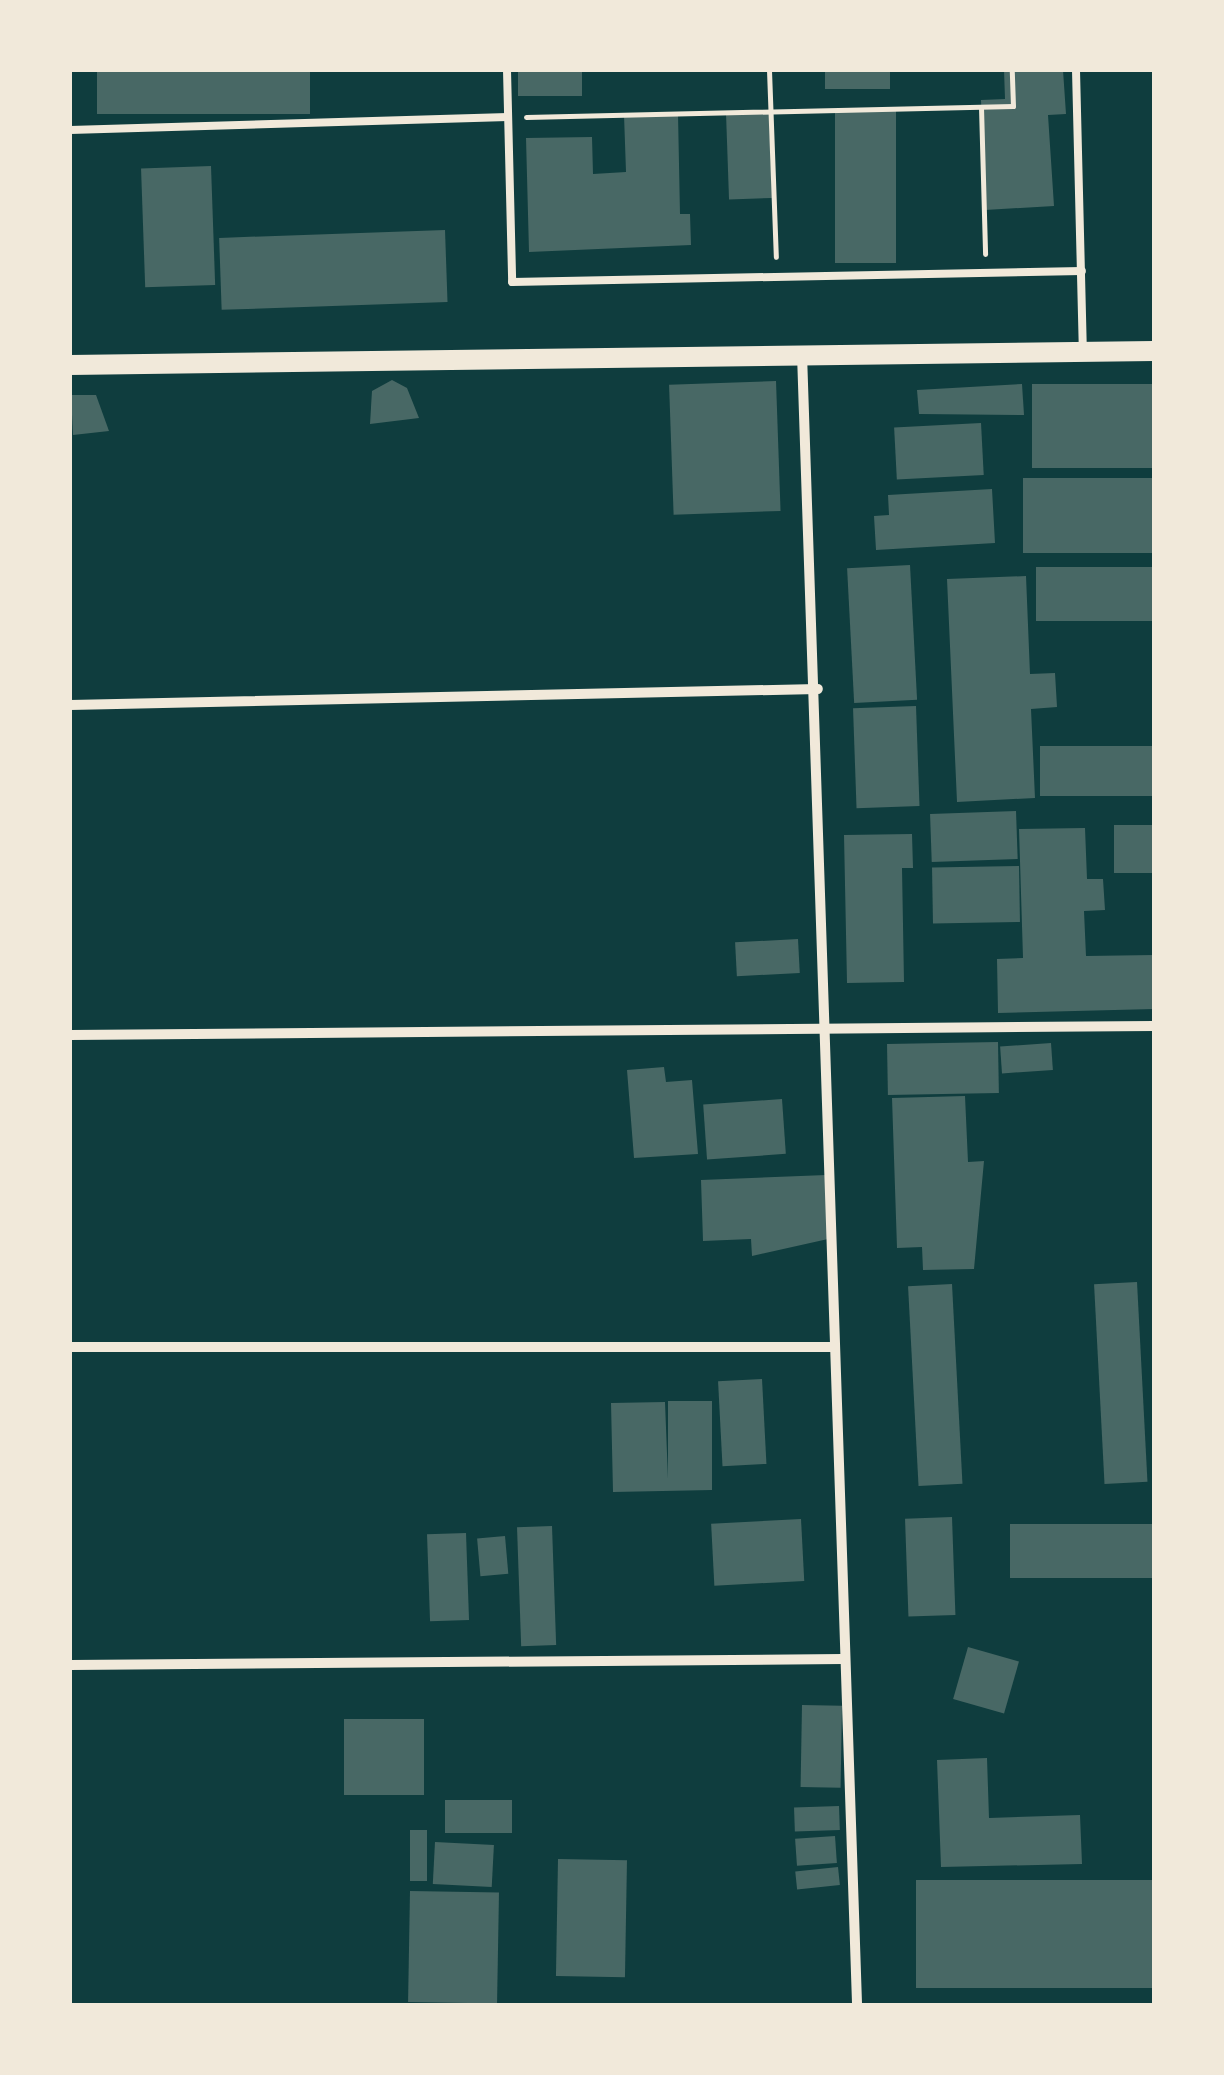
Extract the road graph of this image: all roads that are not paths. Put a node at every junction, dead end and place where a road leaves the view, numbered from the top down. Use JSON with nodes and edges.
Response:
{"nodes":[{"id":1,"x":507,"y":70,"type":"edge"},
{"id":2,"x":1076,"y":70,"type":"edge"},
{"id":3,"x":508,"y":117,"type":"junction"},
{"id":4,"x":70,"y":130,"type":"edge"},
{"id":5,"x":1082,"y":271,"type":"junction"},
{"id":6,"x":1083,"y":352,"type":"junction"},
{"id":7,"x":1154,"y":352,"type":"edge"},
{"id":8,"x":802,"y":354,"type":"junction"},
{"id":9,"x":70,"y":365,"type":"edge"},
{"id":10,"x":818,"y":689,"type":"junction"},
{"id":11,"x":70,"y":704,"type":"edge"},
{"id":12,"x":1154,"y":1026,"type":"edge"},
{"id":13,"x":822,"y":1030,"type":"junction"},
{"id":14,"x":70,"y":1035,"type":"edge"},
{"id":15,"x":834,"y":1346,"type":"junction"},
{"id":16,"x":70,"y":1347,"type":"edge"},
{"id":17,"x":843,"y":1659,"type":"junction"},
{"id":18,"x":70,"y":1665,"type":"edge"},
{"id":19,"x":857,"y":2005,"type":"edge"}],
"edges":[{"from":1,"to":3,"type":"lane"},
{"from":2,"to":5,"type":"lane"},
{"from":3,"to":4,"type":"lane"},
{"from":3,"to":5,"type":"lane"},
{"from":5,"to":6,"type":"lane"},
{"from":6,"to":7,"type":"main road"},
{"from":6,"to":8,"type":"main road"},
{"from":8,"to":9,"type":"main road"},
{"from":8,"to":10,"type":"street"},
{"from":10,"to":11,"type":"street"},
{"from":10,"to":13,"type":"street"},
{"from":12,"to":13,"type":"street"},
{"from":13,"to":14,"type":"street"},
{"from":13,"to":15,"type":"street"},
{"from":15,"to":16,"type":"street"},
{"from":15,"to":17,"type":"street"},
{"from":17,"to":18,"type":"street"},
{"from":17,"to":19,"type":"street"}]}
